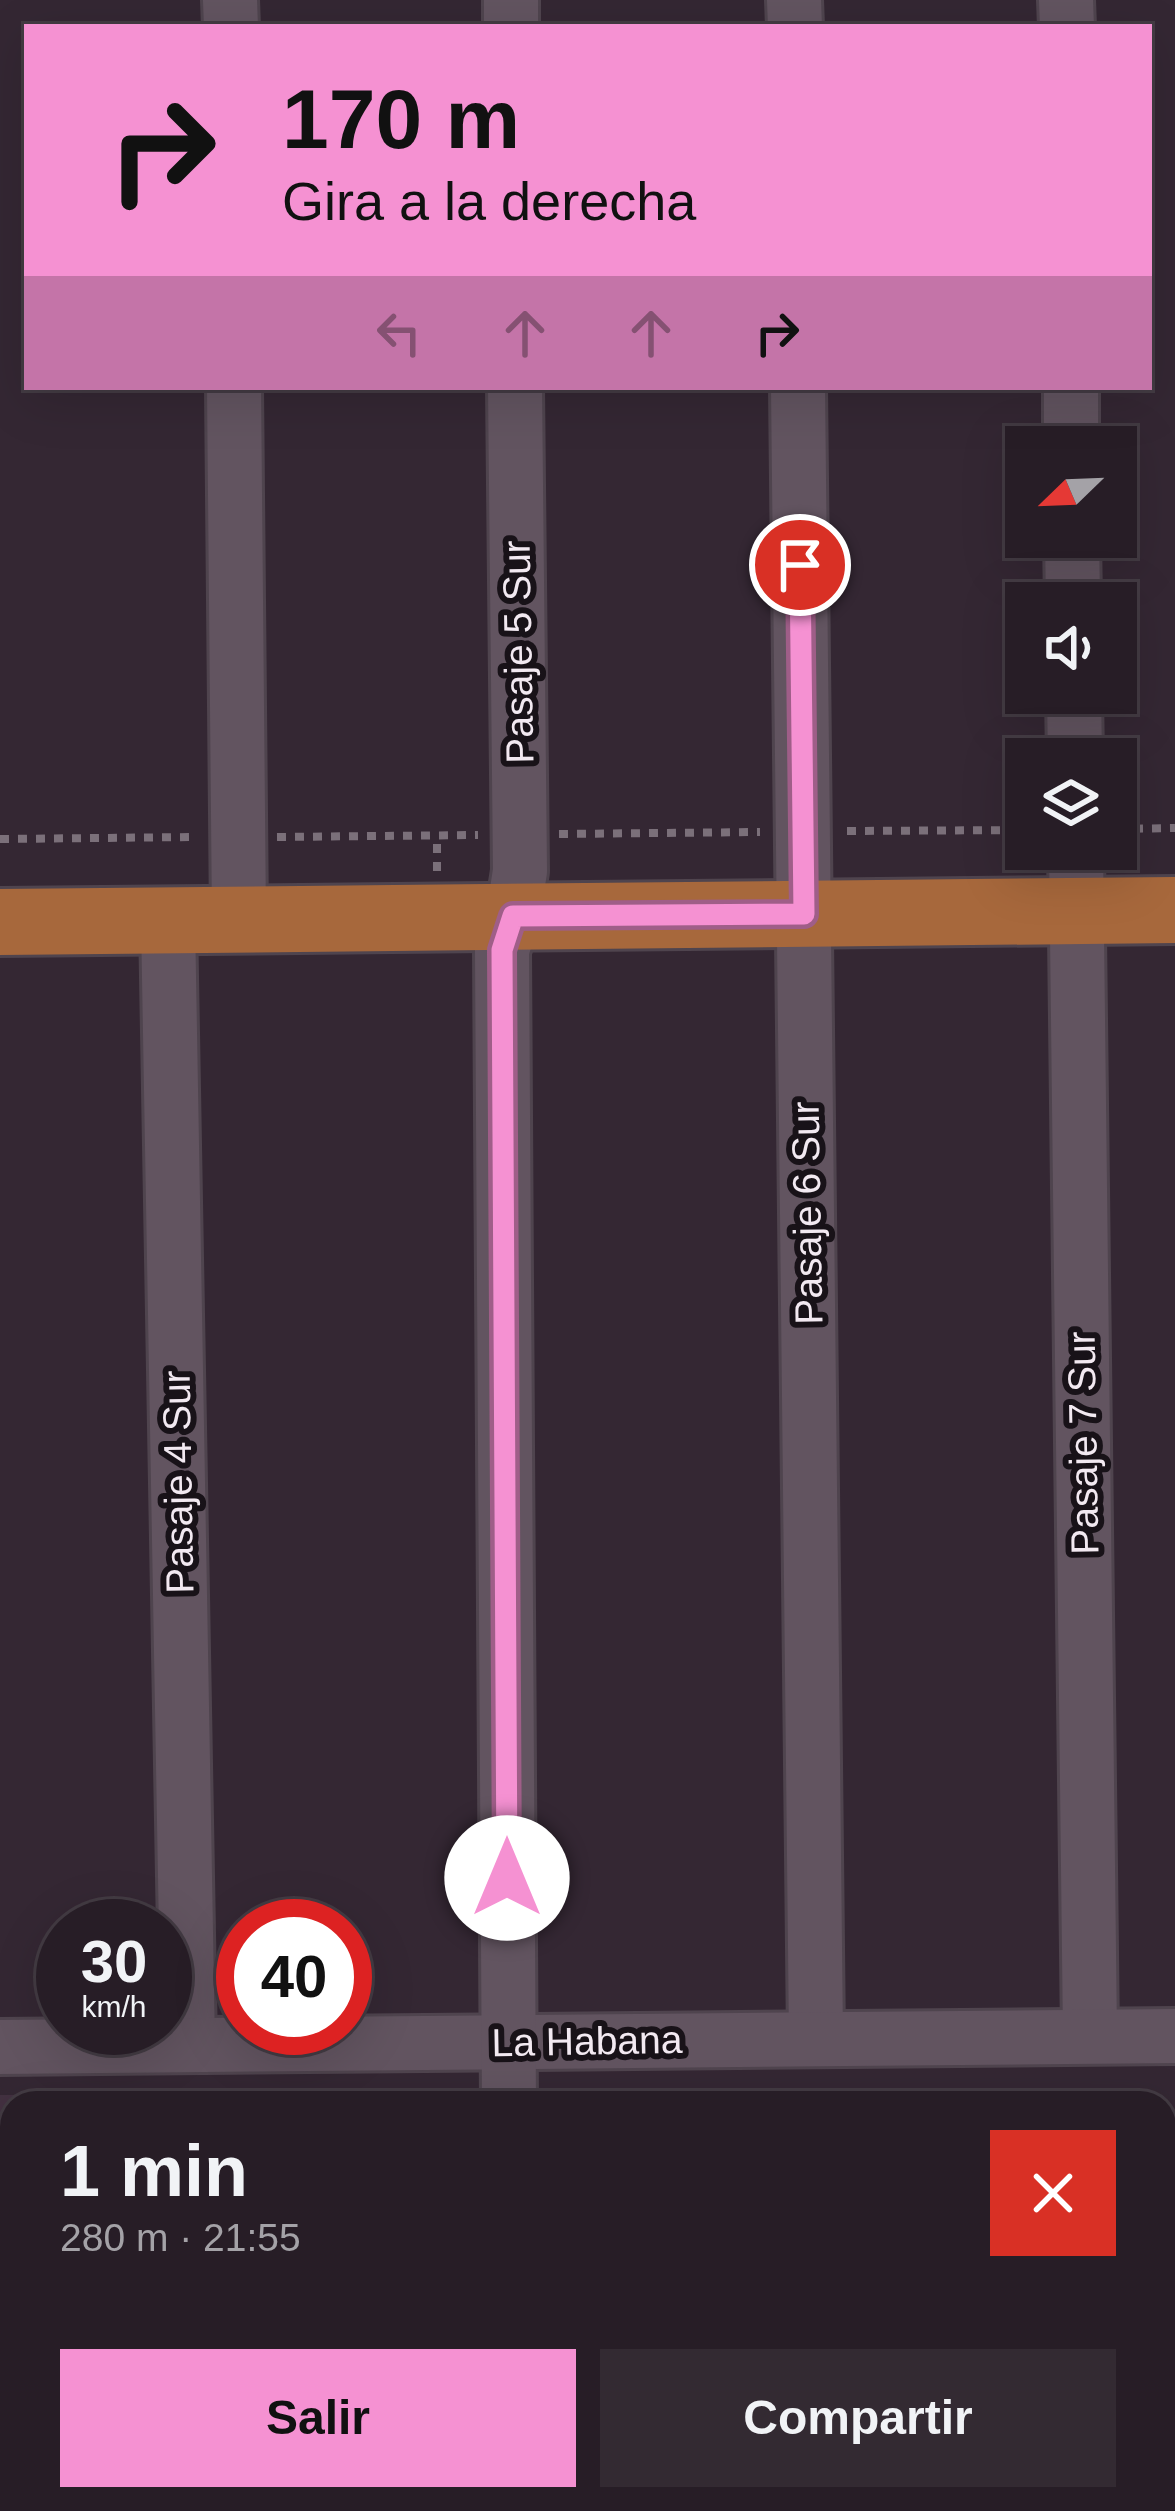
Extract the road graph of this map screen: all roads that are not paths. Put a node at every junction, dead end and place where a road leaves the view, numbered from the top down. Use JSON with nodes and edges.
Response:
{"nodes":[{"id":1,"x":234,"y":390,"type":"edge"},
{"id":2,"x":515,"y":390,"type":"edge"},
{"id":3,"x":798,"y":390,"type":"edge"},
{"id":4,"x":1071,"y":390,"type":"edge"},
{"id":5,"x":1071,"y":426,"type":"edge"},
{"id":6,"x":1076,"y":880,"type":"edge"},
{"id":7,"x":1175,"y":910,"type":"edge"},
{"id":8,"x":804,"y":914,"type":"junction"},
{"id":9,"x":513,"y":916,"type":"junction"},
{"id":10,"x":169,"y":920,"type":"junction"},
{"id":11,"x":239,"y":920,"type":"junction"},
{"id":12,"x":0,"y":922,"type":"edge"},
{"id":13,"x":186,"y":1899,"type":"edge"},
{"id":14,"x":1090,"y":2036,"type":"junction"},
{"id":15,"x":1175,"y":2036,"type":"edge"},
{"id":16,"x":816,"y":2038,"type":"junction"},
{"id":17,"x":508,"y":2042,"type":"junction"},
{"id":18,"x":192,"y":2045,"type":"edge"},
{"id":19,"x":0,"y":2047,"type":"edge"},
{"id":20,"x":36,"y":2047,"type":"edge"},
{"id":21,"x":509,"y":2091,"type":"edge"}],
"edges":[{"from":1,"to":11,"type":"street"},
{"from":2,"to":9,"type":"street","name":"Pasaje 5 Sur"},
{"from":3,"to":8,"type":"street","name":"Pasaje 6 Sur"},
{"from":4,"to":5,"type":"street"},
{"from":6,"to":7,"type":"main road"},
{"from":6,"to":8,"type":"main road"},
{"from":6,"to":14,"type":"street","name":"Pasaje 7 Sur"},
{"from":8,"to":9,"type":"main road"},
{"from":8,"to":16,"type":"street","name":"Pasaje 6 Sur"},
{"from":9,"to":11,"type":"main road"},
{"from":9,"to":17,"type":"street","name":"Pasaje 5 Sur"},
{"from":10,"to":11,"type":"main road"},
{"from":10,"to":12,"type":"main road"},
{"from":10,"to":13,"type":"street","name":"Pasaje 4 Sur"},
{"from":14,"to":15,"type":"street","name":"La Habana"},
{"from":14,"to":16,"type":"street","name":"La Habana"},
{"from":16,"to":17,"type":"street","name":"La Habana"},
{"from":17,"to":18,"type":"street","name":"La Habana"},
{"from":17,"to":21,"type":"street","name":"Pasaje 5 Sur"},
{"from":19,"to":20,"type":"street","name":"La Habana"}]}
